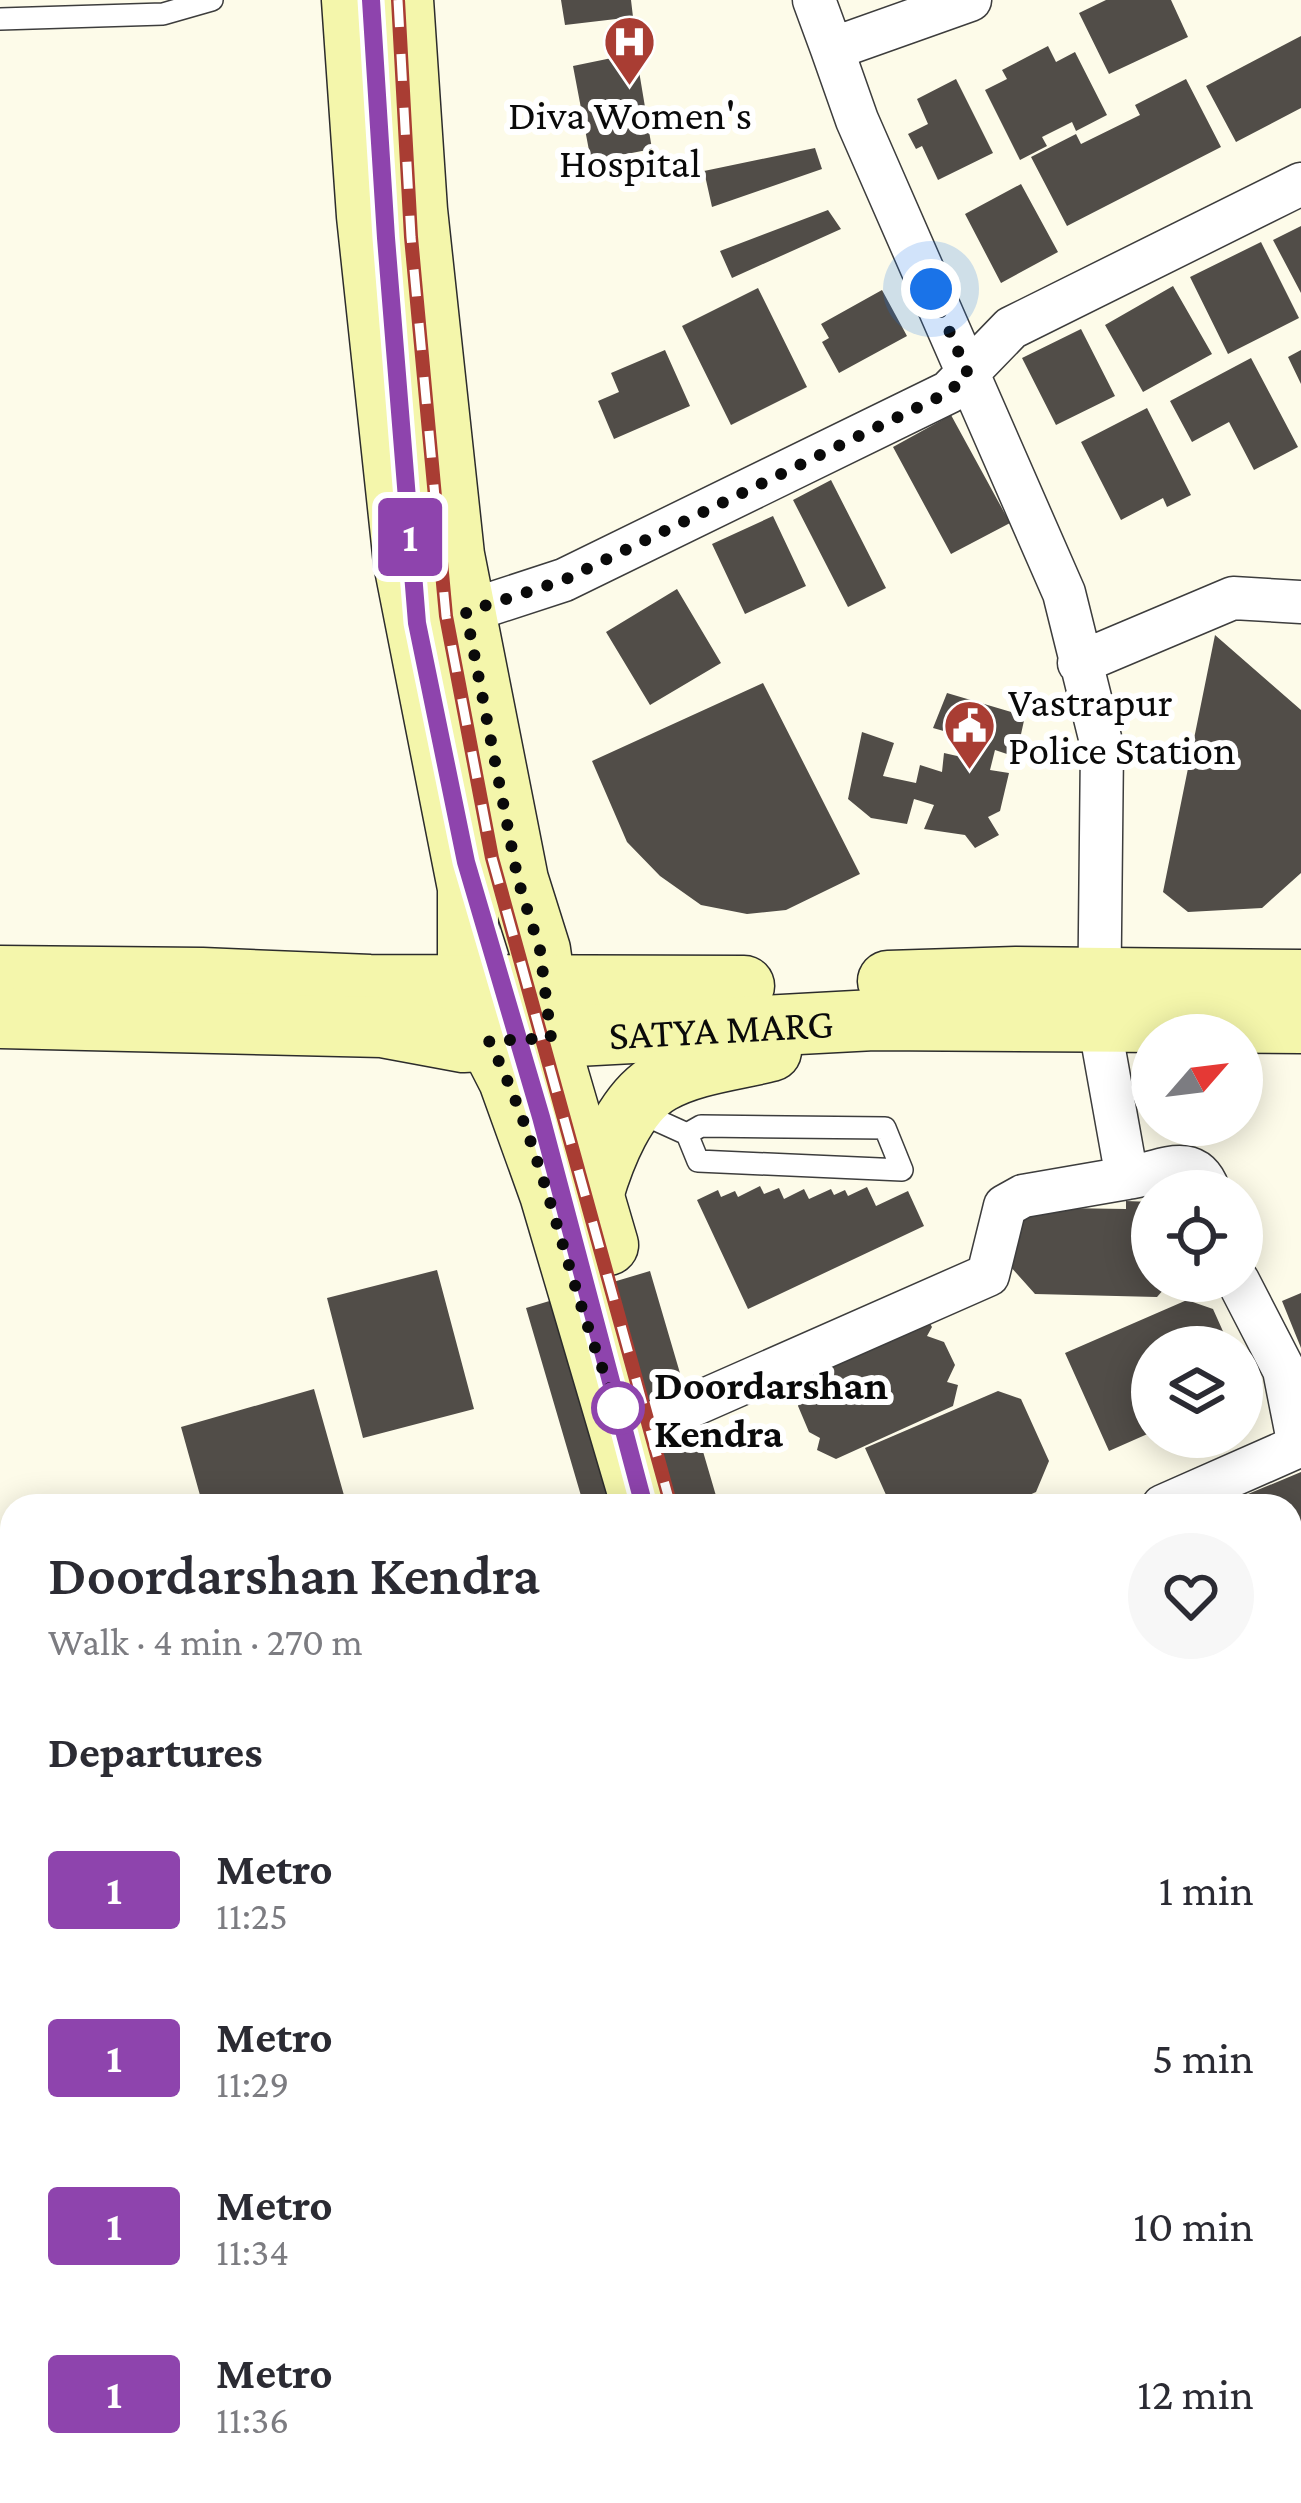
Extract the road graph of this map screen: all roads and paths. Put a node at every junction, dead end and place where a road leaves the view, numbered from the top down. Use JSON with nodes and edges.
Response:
{"nodes":[{"id":1,"x":212,"y":0,"type":"edge"},
{"id":2,"x":352,"y":0,"type":"edge"},
{"id":3,"x":403,"y":0,"type":"edge"},
{"id":4,"x":814,"y":0,"type":"edge"},
{"id":5,"x":970,"y":0,"type":"edge"},
{"id":6,"x":0,"y":19,"type":"edge"},
{"id":7,"x":832,"y":49,"type":"junction"},
{"id":8,"x":1301,"y":184,"type":"edge"},
{"id":9,"x":968,"y":374,"type":"junction"},
{"id":10,"x":1301,"y":602,"type":"edge"},
{"id":11,"x":466,"y":612,"type":"junction"},
{"id":12,"x":1079,"y":663,"type":"junction"},
{"id":13,"x":0,"y":976,"type":"edge"},
{"id":14,"x":1301,"y":980,"type":"edge"},
{"id":15,"x":473,"y":984,"type":"junction"},
{"id":16,"x":1100,"y":1000,"type":"junction"},
{"id":17,"x":547,"y":1012,"type":"junction"},
{"id":18,"x":0,"y":1018,"type":"edge"},
{"id":19,"x":874,"y":1020,"type":"junction"},
{"id":20,"x":1301,"y":1023,"type":"edge"},
{"id":21,"x":489,"y":1041,"type":"junction"},
{"id":22,"x":660,"y":1122,"type":"junction"},
{"id":23,"x":1163,"y":1170,"type":"edge"},
{"id":24,"x":1195,"y":1170,"type":"edge"},
{"id":25,"x":1131,"y":1177,"type":"edge"},
{"id":26,"x":1127,"y":1178,"type":"junction"},
{"id":27,"x":593,"y":1195,"type":"junction"},
{"id":28,"x":1249,"y":1302,"type":"edge"},
{"id":29,"x":659,"y":1420,"type":"junction"},
{"id":30,"x":1300,"y":1446,"type":"edge"},
{"id":31,"x":638,"y":1494,"type":"edge"},
{"id":32,"x":681,"y":1494,"type":"edge"},
{"id":33,"x":1190,"y":1494,"type":"edge"}],
"edges":[{"from":1,"to":6,"type":"lane"},
{"from":2,"to":15,"type":"main road"},
{"from":3,"to":11,"type":"main road"},
{"from":4,"to":7,"type":"street"},
{"from":5,"to":7,"type":"street"},
{"from":7,"to":9,"type":"street"},
{"from":8,"to":9,"type":"street"},
{"from":9,"to":11,"type":"street"},
{"from":9,"to":12,"type":"street"},
{"from":10,"to":12,"type":"street"},
{"from":11,"to":17,"type":"main road"},
{"from":12,"to":16,"type":"street"},
{"from":13,"to":15,"type":"main road","name":"SATYA MARG"},
{"from":14,"to":16,"type":"main road","name":"SATYA MARG"},
{"from":15,"to":17,"type":"main road","name":"SATYA MARG"},
{"from":15,"to":21,"type":"main road"},
{"from":16,"to":17,"type":"main road","name":"SATYA MARG"},
{"from":16,"to":19,"type":"main road","name":"SATYA MARG"},
{"from":16,"to":20,"type":"main road","name":"SATYA MARG"},
{"from":16,"to":26,"type":"street"},
{"from":17,"to":19,"type":"main road","name":"SATYA MARG"},
{"from":17,"to":21,"type":"main road","name":"SATYA MARG"},
{"from":17,"to":27,"type":"main road"},
{"from":18,"to":21,"type":"main road","name":"SATYA MARG"},
{"from":19,"to":22,"type":"main road"},
{"from":21,"to":31,"type":"main road"},
{"from":22,"to":22,"type":"lane"},
{"from":22,"to":27,"type":"main road"},
{"from":23,"to":24,"type":"street"},
{"from":25,"to":26,"type":"street"},
{"from":26,"to":29,"type":"street"},
{"from":27,"to":29,"type":"main road"},
{"from":28,"to":30,"type":"street"},
{"from":29,"to":32,"type":"main road"},
{"from":30,"to":33,"type":"street"}]}
